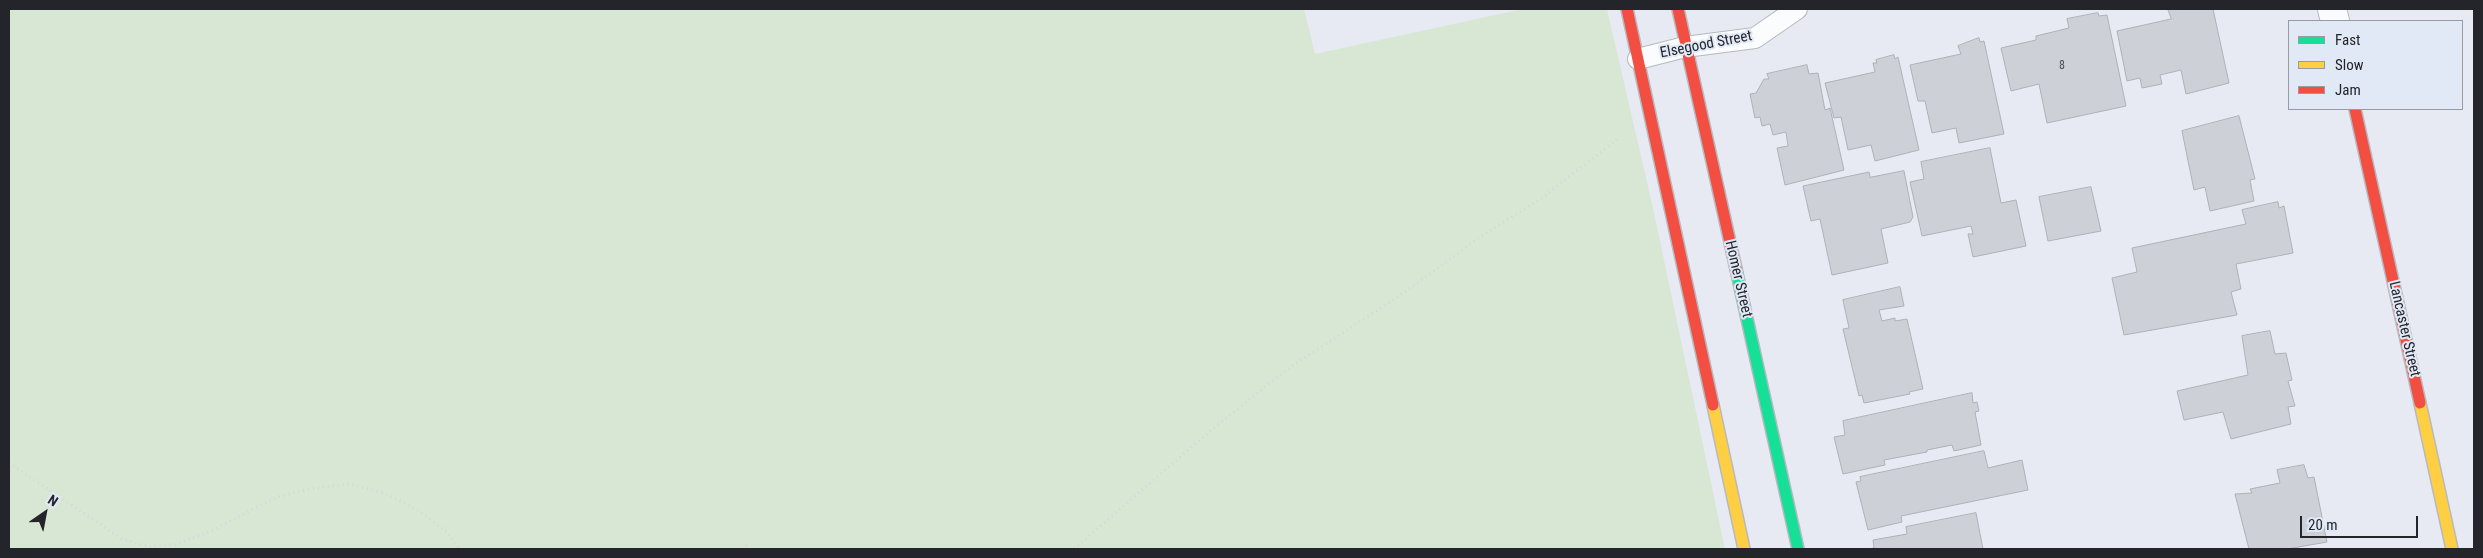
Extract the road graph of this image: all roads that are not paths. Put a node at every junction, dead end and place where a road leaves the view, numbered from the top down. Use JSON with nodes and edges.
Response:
{"nodes":[{"id":1,"x":1627,"y":9,"type":"edge"},
{"id":2,"x":1678,"y":9,"type":"edge"},
{"id":3,"x":1797,"y":9,"type":"edge"},
{"id":4,"x":1685,"y":47,"type":"junction"},
{"id":5,"x":1638,"y":59,"type":"junction"},
{"id":6,"x":2355,"y":110,"type":"edge"},
{"id":7,"x":1744,"y":549,"type":"edge"},
{"id":8,"x":1798,"y":549,"type":"edge"},
{"id":9,"x":2452,"y":549,"type":"edge"}],
"edges":[{"from":1,"to":5,"type":"street"},
{"from":2,"to":4,"type":"street","name":"Homer Street"},
{"from":3,"to":4,"type":"lane","name":"Elsegood Street"},
{"from":4,"to":5,"type":"lane","name":"Elsegood Street"},
{"from":4,"to":8,"type":"street","name":"Homer Street"},
{"from":5,"to":7,"type":"street"},
{"from":6,"to":9,"type":"street","name":"Lancaster Street"}]}
